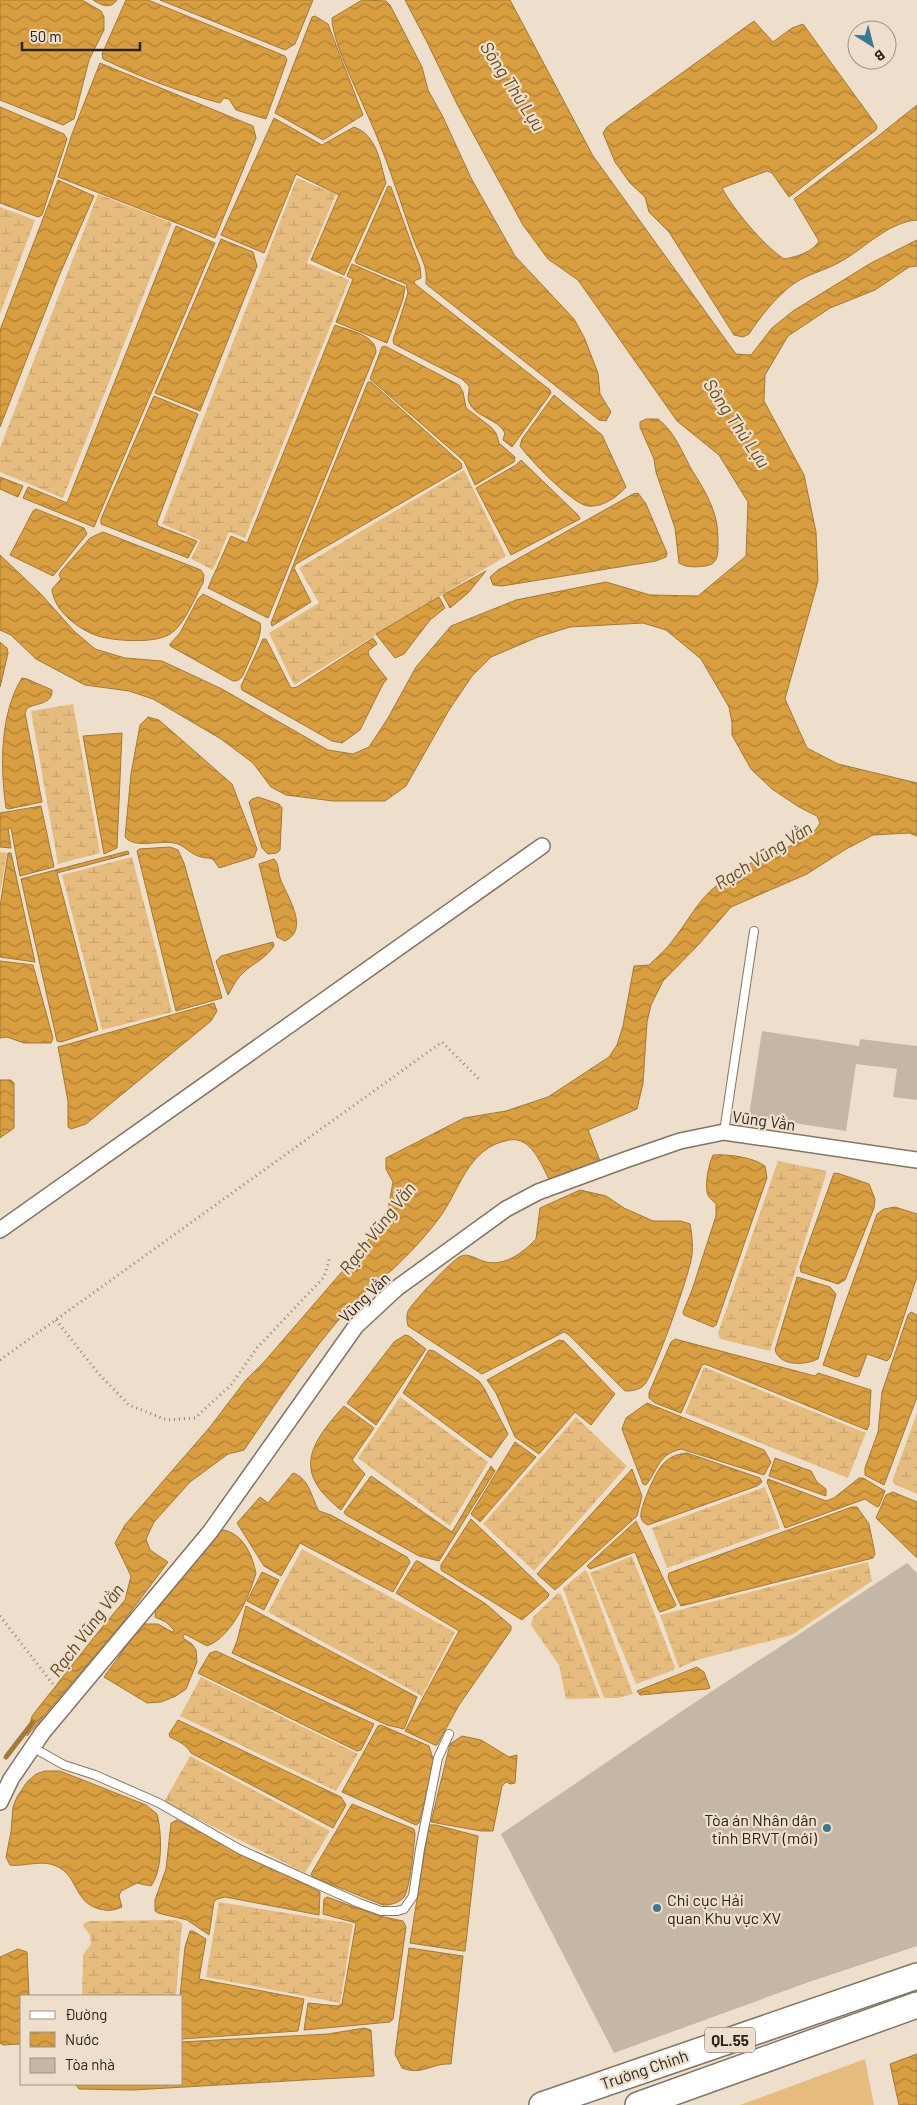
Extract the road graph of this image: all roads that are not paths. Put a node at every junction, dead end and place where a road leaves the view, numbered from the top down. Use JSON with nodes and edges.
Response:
{"nodes":[{"id":1,"x":542,"y":846,"type":"dead end"},
{"id":2,"x":754,"y":931,"type":"dead end"},
{"id":3,"x":724,"y":1132,"type":"junction"},
{"id":4,"x":917,"y":1160,"type":"edge"},
{"id":5,"x":0,"y":1230,"type":"edge"},
{"id":6,"x":450,"y":1734,"type":"dead end"},
{"id":7,"x":32,"y":1748,"type":"junction"},
{"id":8,"x":0,"y":1802,"type":"edge"},
{"id":9,"x":917,"y":1976,"type":"edge"},
{"id":10,"x":917,"y":2005,"type":"edge"},
{"id":11,"x":542,"y":2105,"type":"edge"},
{"id":12,"x":638,"y":2105,"type":"edge"}],
"edges":[{"from":1,"to":5,"type":"street"},
{"from":2,"to":3,"type":"lane"},
{"from":3,"to":4,"type":"street","name":"Vũng Vằn"},
{"from":3,"to":7,"type":"street","name":"Vũng Vằn"},
{"from":6,"to":7,"type":"lane"},
{"from":7,"to":8,"type":"street","name":"Vũng Vằn"},
{"from":9,"to":11,"type":"highway","name":"Trường Chinh","number":"QL.55"},
{"from":10,"to":12,"type":"highway","name":"Trường Chinh","number":"QL.55"}]}
